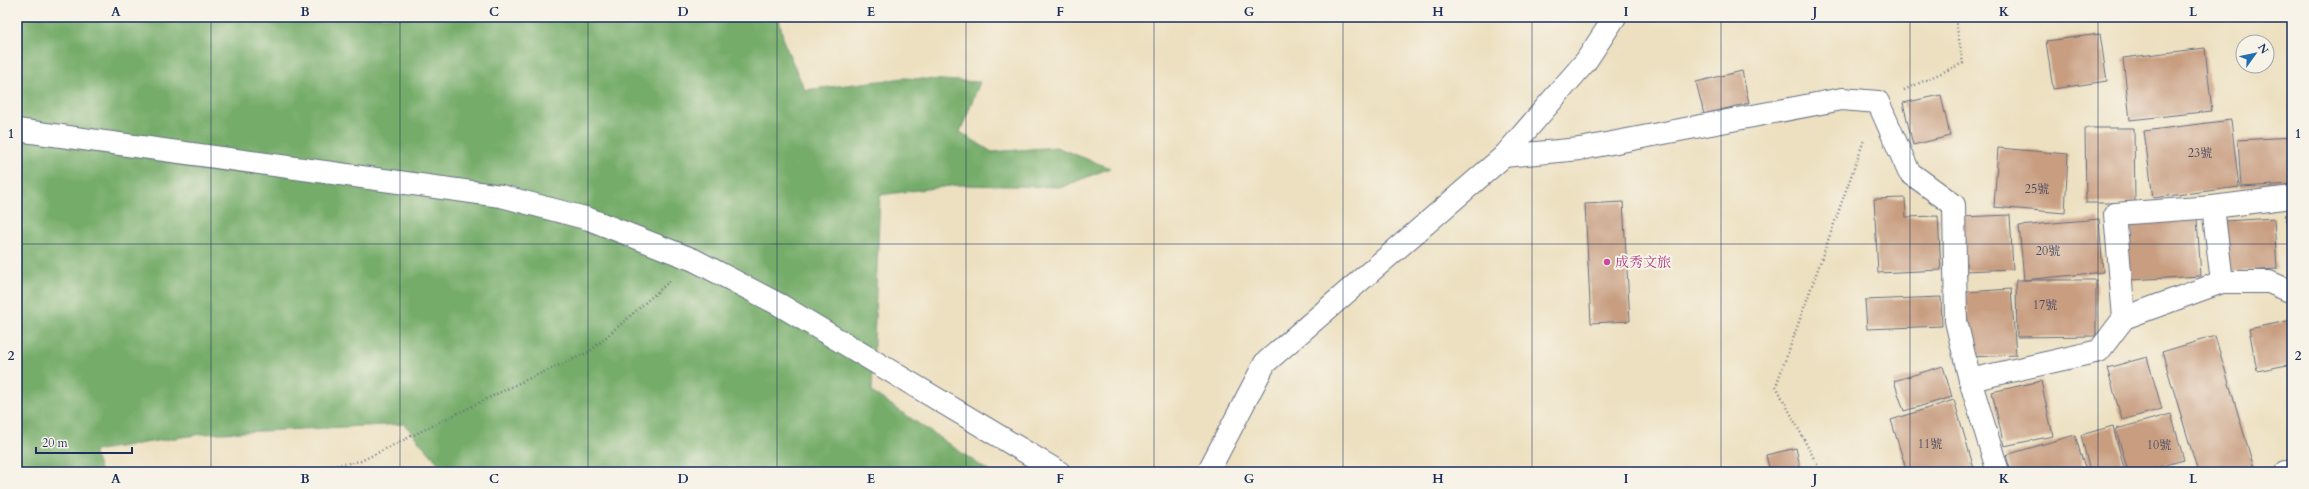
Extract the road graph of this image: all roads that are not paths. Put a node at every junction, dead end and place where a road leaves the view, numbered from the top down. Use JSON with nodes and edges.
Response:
{"nodes":[{"id":1,"x":1615,"y":17,"type":"edge"},
{"id":2,"x":17,"y":130,"type":"edge"},
{"id":3,"x":1504,"y":156,"type":"junction"},
{"id":4,"x":2292,"y":197,"type":"edge"},
{"id":5,"x":2212,"y":207,"type":"junction"},
{"id":6,"x":2222,"y":282,"type":"junction"},
{"id":7,"x":2292,"y":292,"type":"edge"},
{"id":8,"x":2124,"y":318,"type":"junction"},
{"id":9,"x":1970,"y":380,"type":"junction"},
{"id":10,"x":2292,"y":471,"type":"edge"},
{"id":11,"x":1059,"y":472,"type":"edge"},
{"id":12,"x":1208,"y":472,"type":"edge"},
{"id":13,"x":1998,"y":472,"type":"edge"},
{"id":14,"x":2286,"y":472,"type":"edge"}],
"edges":[{"from":1,"to":3,"type":"street"},
{"from":2,"to":11,"type":"street"},
{"from":3,"to":9,"type":"street"},
{"from":3,"to":12,"type":"street"},
{"from":4,"to":5,"type":"street"},
{"from":5,"to":6,"type":"street"},
{"from":5,"to":8,"type":"street"},
{"from":6,"to":7,"type":"street"},
{"from":6,"to":8,"type":"street"},
{"from":8,"to":9,"type":"street"},
{"from":9,"to":13,"type":"street"},
{"from":10,"to":14,"type":"street"}]}
